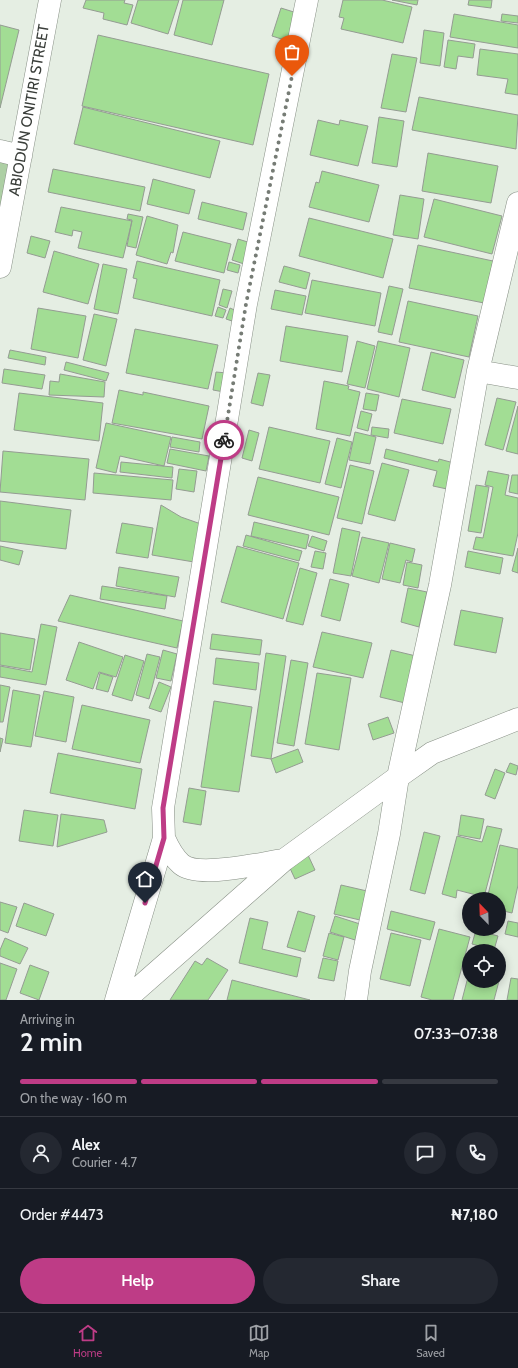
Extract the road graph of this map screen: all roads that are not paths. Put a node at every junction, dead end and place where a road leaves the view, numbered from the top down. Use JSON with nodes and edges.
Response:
{"nodes":[{"id":1,"x":50,"y":0,"type":"edge"},
{"id":2,"x":307,"y":0,"type":"edge"},
{"id":3,"x":0,"y":151,"type":"edge"},
{"id":4,"x":21,"y":156,"type":"junction"},
{"id":5,"x":518,"y":203,"type":"edge"},
{"id":6,"x":0,"y":267,"type":"edge"},
{"id":7,"x":478,"y":371,"type":"junction"},
{"id":8,"x":518,"y":378,"type":"edge"},
{"id":9,"x":518,"y":718,"type":"edge"},
{"id":10,"x":398,"y":778,"type":"junction"},
{"id":11,"x":164,"y":838,"type":"junction"},
{"id":12,"x":284,"y":860,"type":"junction"},
{"id":13,"x":116,"y":1000,"type":"edge"},
{"id":14,"x":125,"y":1000,"type":"edge"},
{"id":15,"x":356,"y":1000,"type":"edge"}],
"edges":[{"from":1,"to":4,"type":"street","name":"ABIODUN ONITIRI STREET"},
{"from":2,"to":11,"type":"street"},
{"from":3,"to":4,"type":"street"},
{"from":4,"to":6,"type":"street","name":"ABIODUN ONITIRI STREET"},
{"from":5,"to":7,"type":"street"},
{"from":7,"to":8,"type":"street"},
{"from":7,"to":10,"type":"street"},
{"from":9,"to":10,"type":"street"},
{"from":10,"to":12,"type":"street"},
{"from":10,"to":15,"type":"street"},
{"from":11,"to":12,"type":"street"},
{"from":11,"to":13,"type":"street"},
{"from":12,"to":14,"type":"street"}]}
